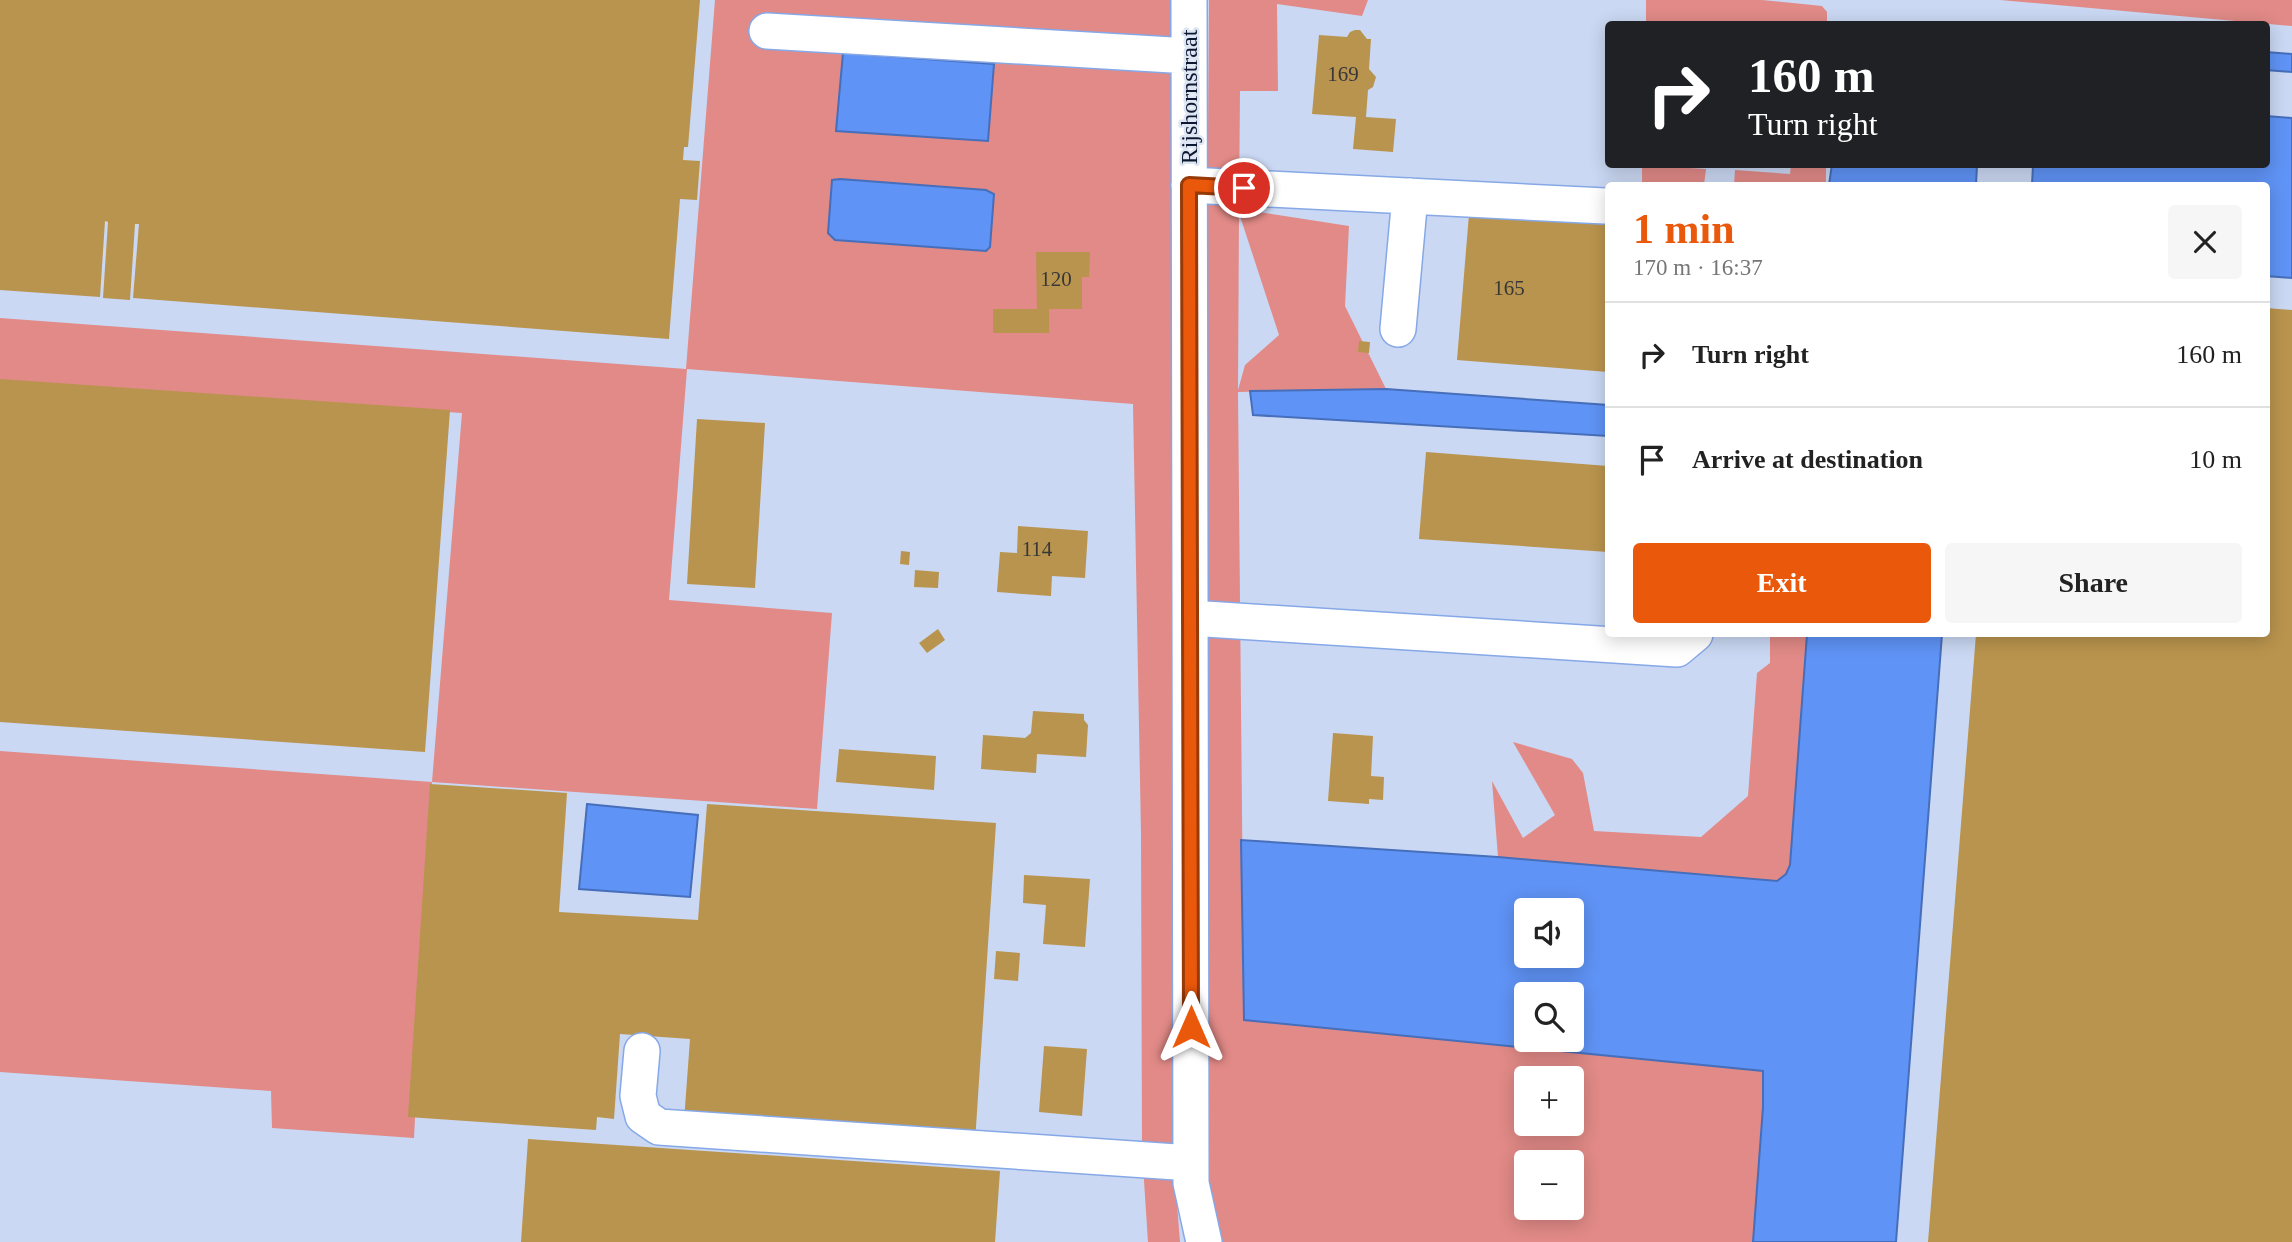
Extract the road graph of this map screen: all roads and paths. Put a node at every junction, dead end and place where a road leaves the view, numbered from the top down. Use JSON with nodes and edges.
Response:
{"nodes":[{"id":1,"x":1189,"y":0,"type":"edge"},
{"id":2,"x":767,"y":31,"type":"dead end"},
{"id":3,"x":1189,"y":56,"type":"junction"},
{"id":4,"x":1189,"y":185,"type":"junction"},
{"id":5,"x":1410,"y":196,"type":"junction"},
{"id":6,"x":1605,"y":206,"type":"dead end"},
{"id":7,"x":1398,"y":329,"type":"dead end"},
{"id":8,"x":1189,"y":618,"type":"junction"},
{"id":9,"x":1691,"y":637,"type":"edge"},
{"id":10,"x":642,"y":1051,"type":"dead end"},
{"id":11,"x":1191,"y":1163,"type":"junction"},
{"id":12,"x":1204,"y":1242,"type":"edge"}],
"edges":[{"from":1,"to":3,"type":"street","name":"Rijshornstraat"},
{"from":2,"to":3,"type":"street"},
{"from":3,"to":4,"type":"street","name":"Rijshornstraat"},
{"from":4,"to":5,"type":"street"},
{"from":4,"to":8,"type":"street","name":"Rijshornstraat"},
{"from":5,"to":6,"type":"street"},
{"from":5,"to":7,"type":"street"},
{"from":8,"to":9,"type":"street"},
{"from":8,"to":11,"type":"street","name":"Rijshornstraat"},
{"from":10,"to":11,"type":"street"},
{"from":11,"to":12,"type":"street","name":"Rijshornstraat"}]}
